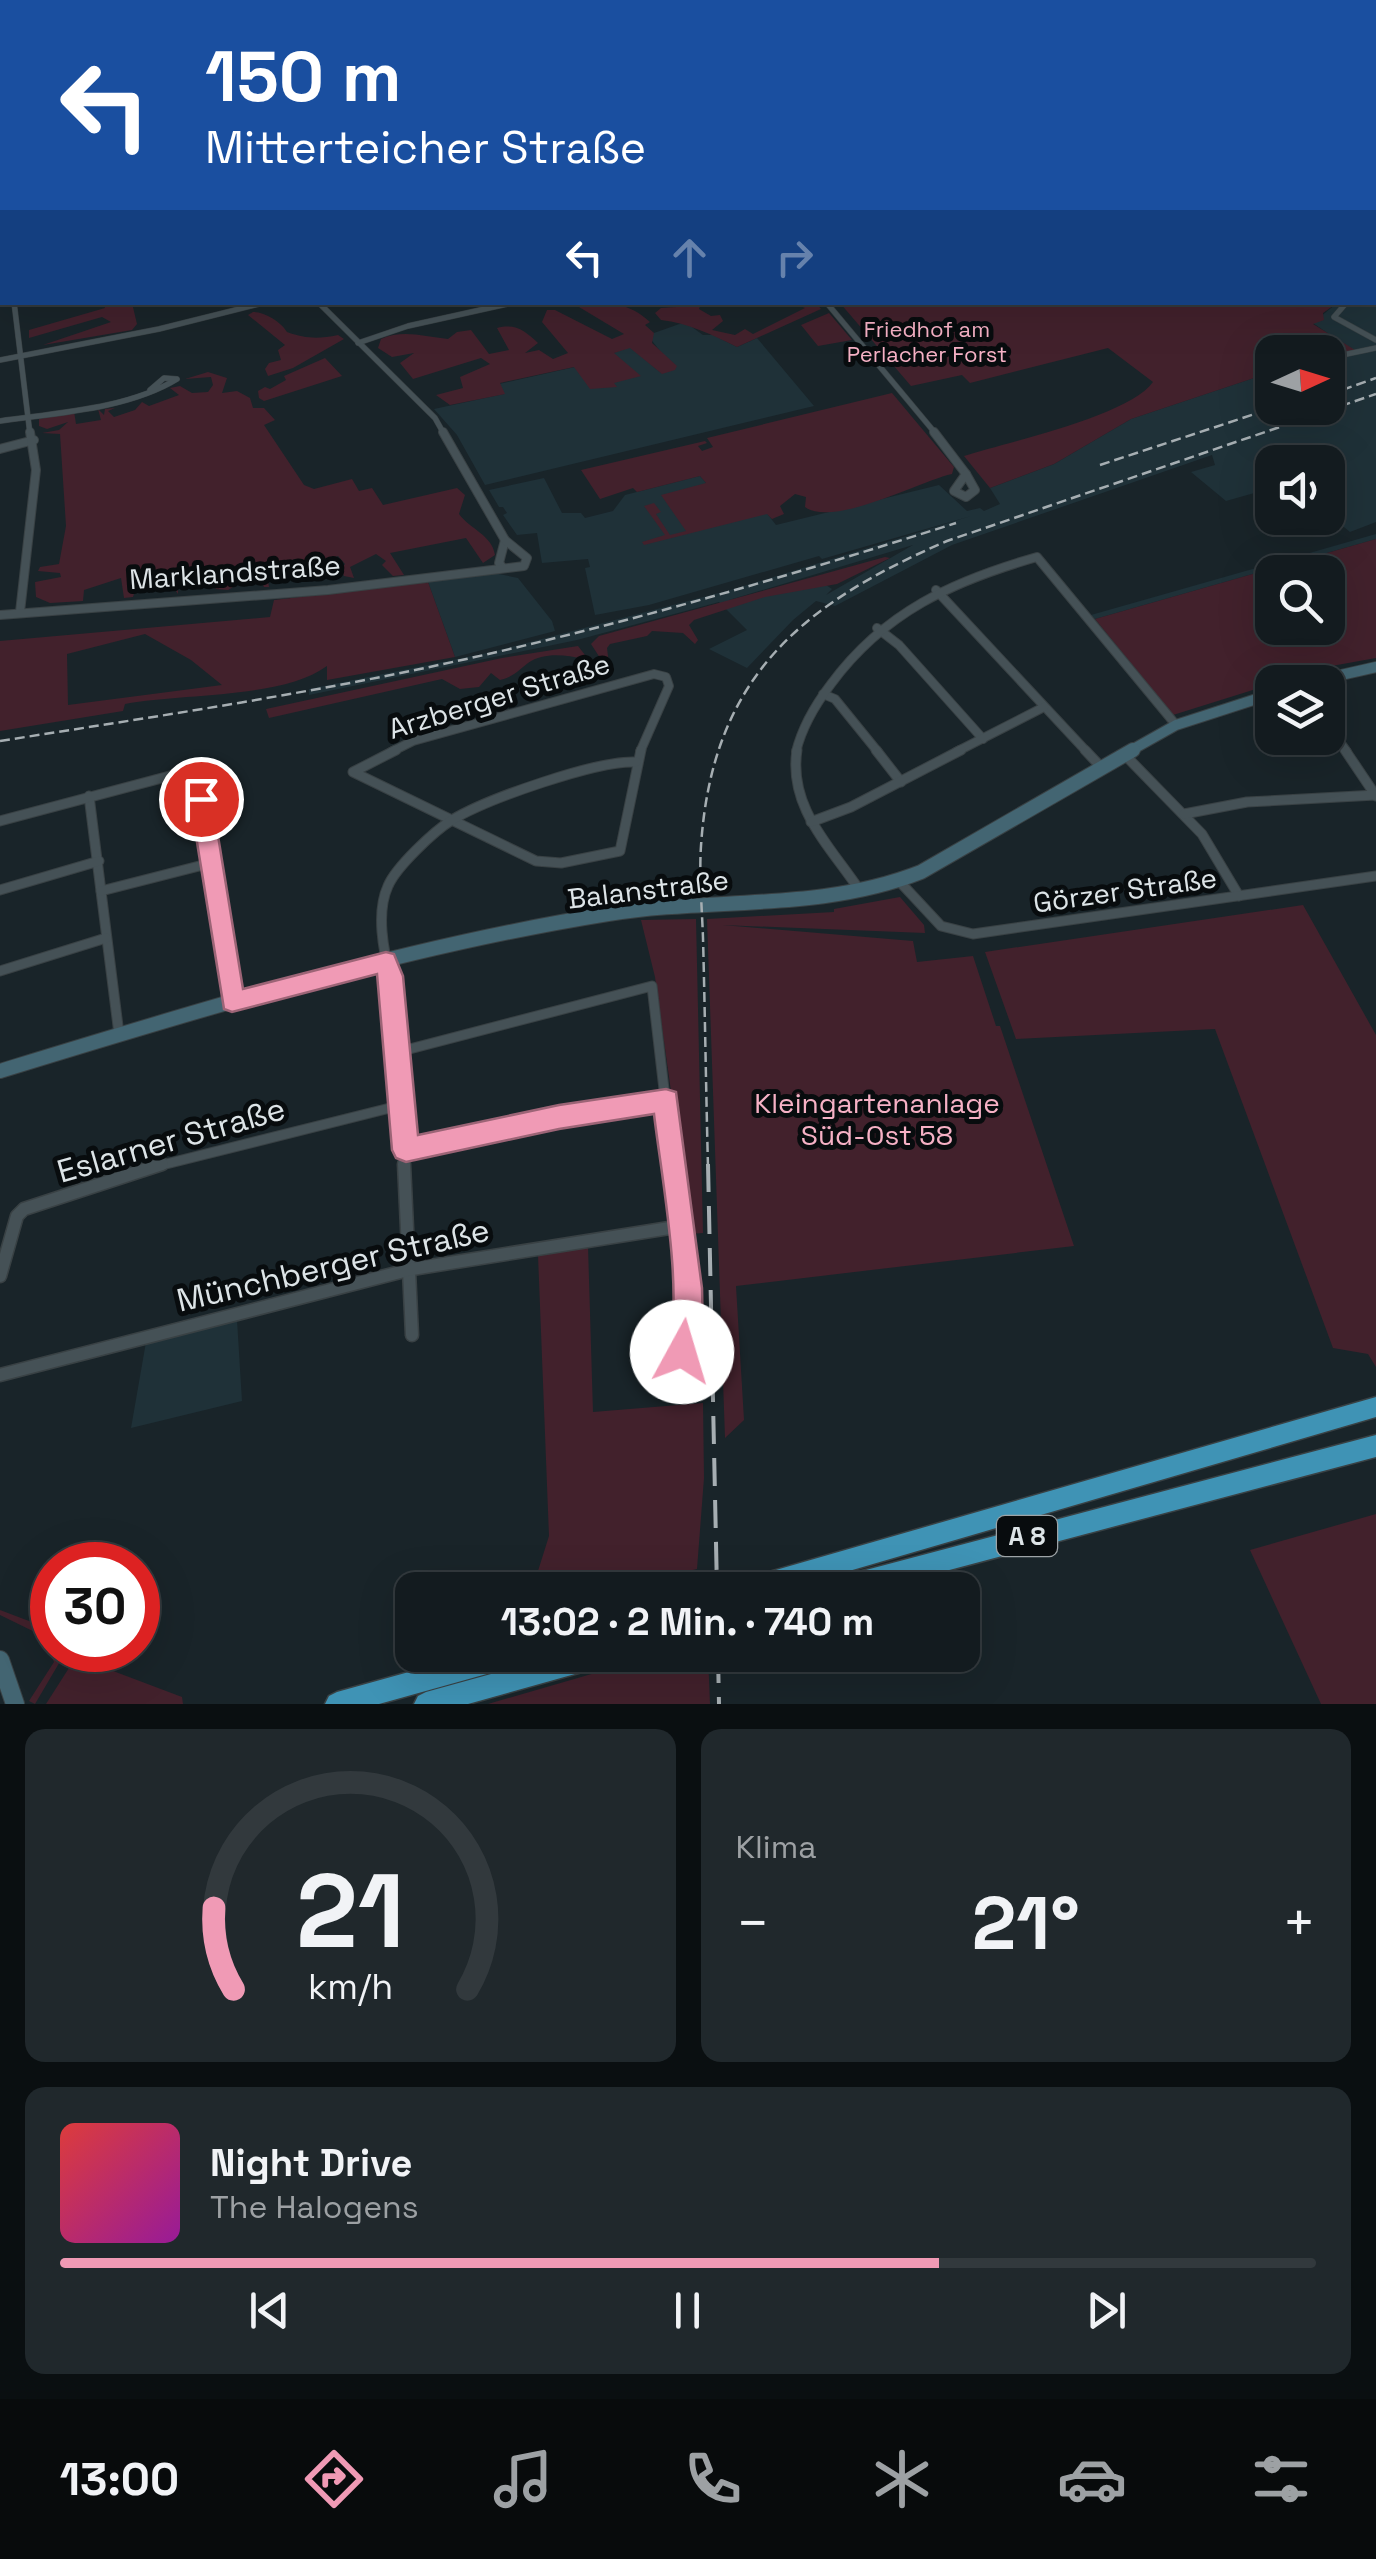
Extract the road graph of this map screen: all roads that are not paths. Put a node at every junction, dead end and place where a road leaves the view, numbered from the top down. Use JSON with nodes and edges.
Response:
{"nodes":[{"id":1,"x":14,"y":305,"type":"edge"},
{"id":2,"x":255,"y":305,"type":"edge"},
{"id":3,"x":321,"y":305,"type":"edge"},
{"id":4,"x":502,"y":305,"type":"edge"},
{"id":5,"x":829,"y":305,"type":"edge"},
{"id":6,"x":1344,"y":305,"type":"edge"},
{"id":7,"x":1376,"y":340,"type":"edge"},
{"id":8,"x":358,"y":343,"type":"junction"},
{"id":9,"x":1376,"y":348,"type":"edge"},
{"id":10,"x":1345,"y":354,"type":"edge"},
{"id":11,"x":18,"y":357,"type":"junction"},
{"id":12,"x":0,"y":360,"type":"edge"},
{"id":13,"x":150,"y":390,"type":"dead end"},
{"id":14,"x":30,"y":417,"type":"junction"},
{"id":15,"x":0,"y":421,"type":"edge"},
{"id":16,"x":34,"y":440,"type":"junction"},
{"id":17,"x":0,"y":449,"type":"edge"},
{"id":18,"x":966,"y":474,"type":"dead end"},
{"id":19,"x":504,"y":540,"type":"junction"},
{"id":20,"x":518,"y":553,"type":"junction"},
{"id":21,"x":501,"y":562,"type":"junction"},
{"id":22,"x":936,"y":590,"type":"junction"},
{"id":23,"x":20,"y":612,"type":"junction"},
{"id":24,"x":0,"y":615,"type":"edge"},
{"id":25,"x":877,"y":628,"type":"junction"},
{"id":26,"x":1376,"y":667,"type":"edge"},
{"id":27,"x":1345,"y":674,"type":"edge"},
{"id":28,"x":823,"y":694,"type":"junction"},
{"id":29,"x":1255,"y":699,"type":"edge"},
{"id":30,"x":1044,"y":707,"type":"junction"},
{"id":31,"x":1176,"y":725,"type":"junction"},
{"id":32,"x":983,"y":739,"type":"junction"},
{"id":33,"x":1345,"y":750,"type":"edge"},
{"id":34,"x":1124,"y":754,"type":"junction"},
{"id":35,"x":636,"y":762,"type":"junction"},
{"id":36,"x":1102,"y":768,"type":"junction"},
{"id":37,"x":900,"y":782,"type":"junction"},
{"id":38,"x":1376,"y":795,"type":"edge"},
{"id":39,"x":89,"y":796,"type":"junction"},
{"id":40,"x":1184,"y":814,"type":"junction"},
{"id":41,"x":451,"y":820,"type":"junction"},
{"id":42,"x":0,"y":822,"type":"edge"},
{"id":43,"x":811,"y":822,"type":"junction"},
{"id":44,"x":99,"y":861,"type":"junction"},
{"id":45,"x":211,"y":863,"type":"junction"},
{"id":46,"x":1376,"y":876,"type":"edge"},
{"id":47,"x":900,"y":882,"type":"junction"},
{"id":48,"x":0,"y":890,"type":"edge"},
{"id":49,"x":101,"y":891,"type":"junction"},
{"id":50,"x":862,"y":893,"type":"junction"},
{"id":51,"x":1239,"y":896,"type":"junction"},
{"id":52,"x":106,"y":938,"type":"junction"},
{"id":53,"x":386,"y":962,"type":"junction"},
{"id":54,"x":0,"y":971,"type":"edge"},
{"id":55,"x":232,"y":1002,"type":"junction"},
{"id":56,"x":119,"y":1034,"type":"junction"},
{"id":57,"x":398,"y":1052,"type":"junction"},
{"id":58,"x":0,"y":1071,"type":"edge"},
{"id":59,"x":666,"y":1100,"type":"junction"},
{"id":60,"x":402,"y":1105,"type":"junction"},
{"id":61,"x":406,"y":1150,"type":"junction"},
{"id":62,"x":682,"y":1226,"type":"junction"},
{"id":63,"x":412,"y":1269,"type":"junction"},
{"id":64,"x":0,"y":1276,"type":"edge"},
{"id":65,"x":412,"y":1335,"type":"dead end"},
{"id":66,"x":682,"y":1352,"type":"dead end"},
{"id":67,"x":0,"y":1375,"type":"edge"},
{"id":68,"x":1376,"y":1408,"type":"edge"},
{"id":69,"x":1376,"y":1446,"type":"edge"},
{"id":70,"x":807,"y":1572,"type":"edge"},
{"id":71,"x":900,"y":1572,"type":"edge"},
{"id":72,"x":0,"y":1660,"type":"edge"},
{"id":73,"x":451,"y":1672,"type":"edge"},
{"id":74,"x":540,"y":1672,"type":"edge"},
{"id":75,"x":15,"y":1704,"type":"edge"},
{"id":76,"x":337,"y":1704,"type":"edge"},
{"id":77,"x":426,"y":1704,"type":"edge"}],
"edges":[{"from":1,"to":11,"type":"street"},
{"from":2,"to":11,"type":"street"},
{"from":3,"to":8,"type":"street"},
{"from":4,"to":8,"type":"street"},
{"from":5,"to":18,"type":"street"},
{"from":6,"to":7,"type":"street"},
{"from":8,"to":19,"type":"street"},
{"from":9,"to":10,"type":"street"},
{"from":11,"to":12,"type":"street"},
{"from":11,"to":14,"type":"street"},
{"from":13,"to":14,"type":"street"},
{"from":14,"to":15,"type":"street"},
{"from":14,"to":16,"type":"street"},
{"from":16,"to":17,"type":"street"},
{"from":16,"to":23,"type":"street"},
{"from":19,"to":20,"type":"street"},
{"from":19,"to":21,"type":"street"},
{"from":20,"to":21,"type":"street","name":"Marklandstraße"},
{"from":20,"to":21,"type":"street"},
{"from":21,"to":23,"type":"street","name":"Marklandstraße"},
{"from":22,"to":25,"type":"street"},
{"from":22,"to":30,"type":"street"},
{"from":22,"to":31,"type":"street"},
{"from":23,"to":24,"type":"street","name":"Marklandstraße"},
{"from":25,"to":28,"type":"street"},
{"from":25,"to":32,"type":"street"},
{"from":26,"to":27,"type":"street"},
{"from":28,"to":37,"type":"street"},
{"from":28,"to":43,"type":"street"},
{"from":29,"to":31,"type":"street","name":"Balanstraße"},
{"from":30,"to":32,"type":"street"},
{"from":30,"to":36,"type":"street"},
{"from":31,"to":34,"type":"street","name":"Balanstraße"},
{"from":32,"to":37,"type":"street"},
{"from":33,"to":38,"type":"street"},
{"from":34,"to":36,"type":"street","name":"Balanstraße"},
{"from":34,"to":40,"type":"street"},
{"from":35,"to":41,"type":"street"},
{"from":35,"to":41,"type":"street"},
{"from":35,"to":41,"type":"street","name":"Arzberger Straße"},
{"from":36,"to":47,"type":"street","name":"Balanstraße"},
{"from":37,"to":43,"type":"street"},
{"from":38,"to":40,"type":"street"},
{"from":39,"to":42,"type":"street"},
{"from":39,"to":44,"type":"street"},
{"from":39,"to":45,"type":"street"},
{"from":40,"to":51,"type":"street"},
{"from":41,"to":53,"type":"street"},
{"from":43,"to":50,"type":"street"},
{"from":44,"to":48,"type":"street"},
{"from":44,"to":49,"type":"street"},
{"from":45,"to":49,"type":"street"},
{"from":45,"to":55,"type":"street"},
{"from":46,"to":51,"type":"street","name":"Görzer Straße"},
{"from":47,"to":50,"type":"street","name":"Balanstraße"},
{"from":47,"to":51,"type":"street","name":"Görzer Straße"},
{"from":49,"to":52,"type":"street"},
{"from":50,"to":53,"type":"street","name":"Balanstraße"},
{"from":52,"to":54,"type":"street"},
{"from":52,"to":56,"type":"street"},
{"from":53,"to":55,"type":"street","name":"Balanstraße"},
{"from":53,"to":57,"type":"street"},
{"from":55,"to":56,"type":"street","name":"Balanstraße"},
{"from":56,"to":58,"type":"street","name":"Balanstraße"},
{"from":57,"to":59,"type":"street"},
{"from":57,"to":60,"type":"street"},
{"from":59,"to":61,"type":"street"},
{"from":59,"to":62,"type":"street"},
{"from":60,"to":61,"type":"street"},
{"from":60,"to":64,"type":"street","name":"Eslarner Straße"},
{"from":61,"to":63,"type":"street"},
{"from":62,"to":63,"type":"street","name":"Münchberger Straße"},
{"from":62,"to":66,"type":"street"},
{"from":63,"to":65,"type":"street"},
{"from":63,"to":67,"type":"street","name":"Münchberger Straße"},
{"from":68,"to":70,"type":"highway","number":"A 8"},
{"from":69,"to":71,"type":"highway","number":"A 8"},
{"from":72,"to":75,"type":"street"},
{"from":73,"to":76,"type":"highway"},
{"from":74,"to":77,"type":"highway"}]}
